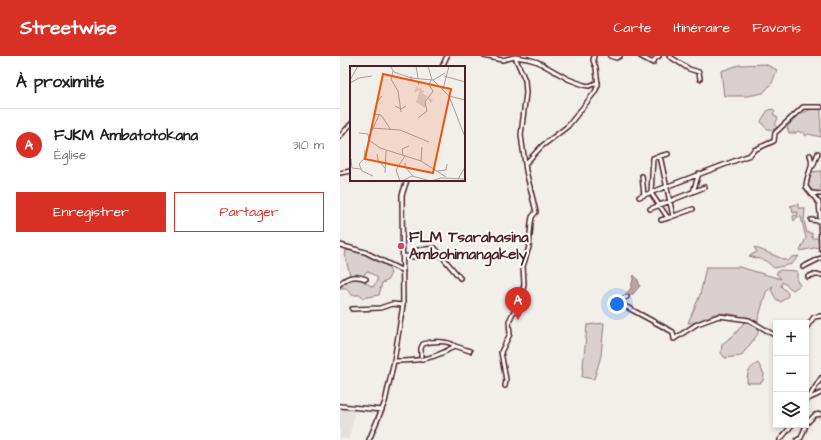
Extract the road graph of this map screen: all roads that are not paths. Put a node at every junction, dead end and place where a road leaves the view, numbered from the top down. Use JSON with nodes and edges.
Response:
{"nodes":[{"id":1,"x":447,"y":56,"type":"edge"},
{"id":2,"x":484,"y":56,"type":"edge"},
{"id":3,"x":594,"y":56,"type":"edge"},
{"id":4,"x":610,"y":56,"type":"edge"},
{"id":5,"x":620,"y":56,"type":"edge"},
{"id":6,"x":640,"y":56,"type":"edge"},
{"id":7,"x":659,"y":56,"type":"edge"},
{"id":8,"x":669,"y":56,"type":"edge"},
{"id":9,"x":508,"y":57,"type":"edge"},
{"id":10,"x":515,"y":57,"type":"junction"},
{"id":11,"x":442,"y":66,"type":"edge"},
{"id":12,"x":700,"y":78,"type":"dead end"},
{"id":13,"x":598,"y":82,"type":"junction"},
{"id":14,"x":821,"y":107,"type":"edge"},
{"id":15,"x":350,"y":125,"type":"edge"},
{"id":16,"x":340,"y":136,"type":"edge"},
{"id":17,"x":818,"y":153,"type":"dead end"},
{"id":18,"x":668,"y":154,"type":"dead end"},
{"id":19,"x":810,"y":155,"type":"dead end"},
{"id":20,"x":660,"y":156,"type":"junction"},
{"id":21,"x":525,"y":164,"type":"junction"},
{"id":22,"x":350,"y":171,"type":"edge"},
{"id":23,"x":810,"y":171,"type":"junction"},
{"id":24,"x":340,"y":173,"type":"edge"},
{"id":25,"x":699,"y":174,"type":"junction"},
{"id":26,"x":642,"y":176,"type":"dead end"},
{"id":27,"x":407,"y":181,"type":"edge"},
{"id":28,"x":666,"y":187,"type":"junction"},
{"id":29,"x":705,"y":187,"type":"dead end"},
{"id":30,"x":693,"y":192,"type":"junction"},
{"id":31,"x":651,"y":193,"type":"junction"},
{"id":32,"x":811,"y":194,"type":"junction"},
{"id":33,"x":821,"y":194,"type":"edge"},
{"id":34,"x":644,"y":196,"type":"junction"},
{"id":35,"x":639,"y":197,"type":"dead end"},
{"id":36,"x":669,"y":201,"type":"junction"},
{"id":37,"x":658,"y":206,"type":"junction"},
{"id":38,"x":650,"y":209,"type":"dead end"},
{"id":39,"x":693,"y":209,"type":"dead end"},
{"id":40,"x":821,"y":213,"type":"edge"},
{"id":41,"x":674,"y":216,"type":"junction"},
{"id":42,"x":668,"y":218,"type":"junction"},
{"id":43,"x":660,"y":220,"type":"dead end"},
{"id":44,"x":811,"y":220,"type":"dead end"},
{"id":45,"x":820,"y":221,"type":"junction"},
{"id":46,"x":340,"y":245,"type":"edge"},
{"id":47,"x":821,"y":249,"type":"edge"},
{"id":48,"x":403,"y":256,"type":"junction"},
{"id":49,"x":821,"y":258,"type":"edge"},
{"id":50,"x":803,"y":267,"type":"dead end"},
{"id":51,"x":403,"y":271,"type":"junction"},
{"id":52,"x":821,"y":276,"type":"edge"},
{"id":53,"x":808,"y":277,"type":"dead end"},
{"id":54,"x":460,"y":278,"type":"dead end"},
{"id":55,"x":366,"y":279,"type":"dead end"},
{"id":56,"x":340,"y":284,"type":"edge"},
{"id":57,"x":627,"y":297,"type":"dead end"},
{"id":58,"x":403,"y":305,"type":"junction"},
{"id":59,"x":352,"y":309,"type":"dead end"},
{"id":60,"x":821,"y":316,"type":"edge"},
{"id":61,"x":809,"y":324,"type":"edge"},
{"id":62,"x":773,"y":334,"type":"edge"},
{"id":63,"x":455,"y":346,"type":"junction"},
{"id":64,"x":470,"y":351,"type":"dead end"},
{"id":65,"x":421,"y":356,"type":"dead end"},
{"id":66,"x":394,"y":361,"type":"junction"},
{"id":67,"x":821,"y":378,"type":"edge"},
{"id":68,"x":505,"y":386,"type":"dead end"},
{"id":69,"x":821,"y":393,"type":"edge"},
{"id":70,"x":809,"y":396,"type":"edge"},
{"id":71,"x":809,"y":399,"type":"edge"},
{"id":72,"x":340,"y":406,"type":"edge"},
{"id":73,"x":382,"y":410,"type":"junction"},
{"id":74,"x":821,"y":414,"type":"edge"},
{"id":75,"x":809,"y":421,"type":"edge"},
{"id":76,"x":790,"y":428,"type":"edge"},
{"id":77,"x":805,"y":428,"type":"edge"},
{"id":78,"x":369,"y":440,"type":"edge"},
{"id":79,"x":782,"y":440,"type":"edge"},
{"id":80,"x":797,"y":440,"type":"edge"}],
"edges":[{"from":1,"to":11,"type":"street"},
{"from":2,"to":9,"type":"street"},
{"from":3,"to":13,"type":"street"},
{"from":4,"to":5,"type":"street"},
{"from":6,"to":7,"type":"street"},
{"from":8,"to":12,"type":"street"},
{"from":9,"to":10,"type":"street"},
{"from":10,"to":13,"type":"street"},
{"from":10,"to":21,"type":"street"},
{"from":13,"to":21,"type":"street"},
{"from":14,"to":25,"type":"street"},
{"from":15,"to":16,"type":"street"},
{"from":17,"to":23,"type":"street"},
{"from":18,"to":20,"type":"street"},
{"from":19,"to":23,"type":"street"},
{"from":20,"to":28,"type":"street"},
{"from":20,"to":31,"type":"street"},
{"from":21,"to":68,"type":"street"},
{"from":22,"to":24,"type":"street"},
{"from":23,"to":32,"type":"street"},
{"from":25,"to":28,"type":"street"},
{"from":25,"to":30,"type":"street"},
{"from":26,"to":34,"type":"street"},
{"from":27,"to":48,"type":"street"},
{"from":28,"to":31,"type":"street"},
{"from":28,"to":36,"type":"street"},
{"from":29,"to":30,"type":"street"},
{"from":30,"to":36,"type":"street"},
{"from":31,"to":34,"type":"street"},
{"from":31,"to":37,"type":"street"},
{"from":32,"to":33,"type":"street"},
{"from":32,"to":40,"type":"street"},
{"from":34,"to":35,"type":"street"},
{"from":36,"to":37,"type":"street"},
{"from":36,"to":41,"type":"street"},
{"from":37,"to":38,"type":"street"},
{"from":37,"to":42,"type":"street"},
{"from":39,"to":41,"type":"street"},
{"from":40,"to":45,"type":"street"},
{"from":41,"to":42,"type":"street"},
{"from":42,"to":43,"type":"street"},
{"from":44,"to":45,"type":"street"},
{"from":45,"to":47,"type":"street"},
{"from":46,"to":51,"type":"street"},
{"from":48,"to":51,"type":"street"},
{"from":48,"to":54,"type":"street"},
{"from":49,"to":50,"type":"street"},
{"from":51,"to":58,"type":"street"},
{"from":52,"to":53,"type":"street"},
{"from":55,"to":56,"type":"street"},
{"from":57,"to":62,"type":"street"},
{"from":58,"to":59,"type":"street"},
{"from":58,"to":66,"type":"street"},
{"from":60,"to":61,"type":"street"},
{"from":63,"to":64,"type":"street"},
{"from":63,"to":65,"type":"street"},
{"from":63,"to":66,"type":"street"},
{"from":66,"to":73,"type":"street"},
{"from":67,"to":70,"type":"street"},
{"from":69,"to":71,"type":"street"},
{"from":72,"to":73,"type":"street"},
{"from":73,"to":78,"type":"street"},
{"from":74,"to":75,"type":"street"},
{"from":76,"to":79,"type":"street"},
{"from":77,"to":80,"type":"street"}]}
